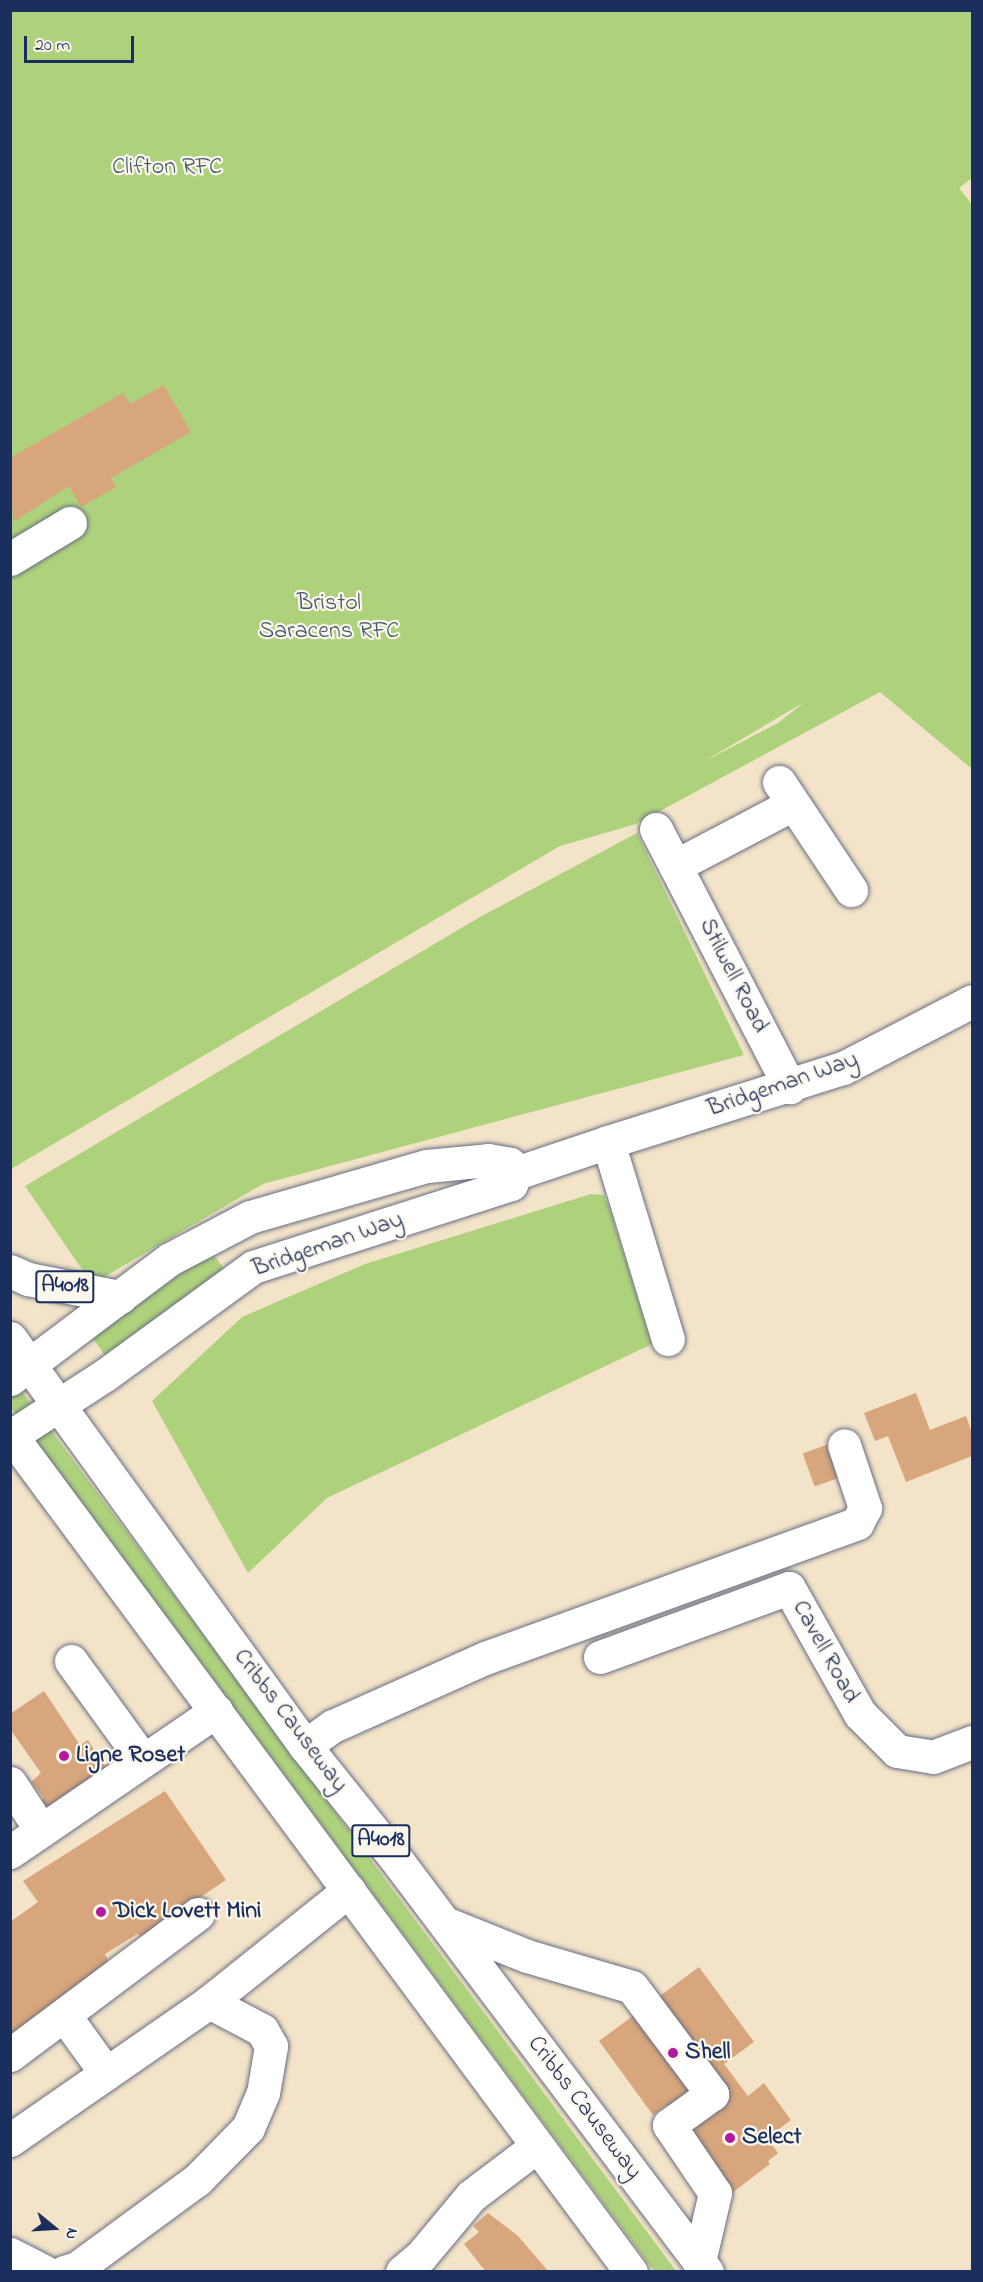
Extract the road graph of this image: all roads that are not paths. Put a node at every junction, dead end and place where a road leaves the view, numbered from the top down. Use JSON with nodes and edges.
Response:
{"nodes":[{"id":1,"x":70,"y":523,"type":"dead end"},
{"id":2,"x":10,"y":559,"type":"edge"},
{"id":3,"x":656,"y":829,"type":"dead end"},
{"id":4,"x":675,"y":866,"type":"junction"},
{"id":5,"x":851,"y":890,"type":"dead end"},
{"id":6,"x":972,"y":1001,"type":"edge"},
{"id":7,"x":790,"y":1087,"type":"junction"},
{"id":8,"x":608,"y":1142,"type":"junction"},
{"id":9,"x":516,"y":1173,"type":"junction"},
{"id":10,"x":10,"y":1271,"type":"edge"},
{"id":11,"x":120,"y":1297,"type":"junction"},
{"id":12,"x":10,"y":1338,"type":"edge"},
{"id":13,"x":668,"y":1339,"type":"dead end"},
{"id":14,"x":20,"y":1372,"type":"edge"},
{"id":15,"x":61,"y":1405,"type":"junction"},
{"id":16,"x":11,"y":1435,"type":"edge"},
{"id":17,"x":844,"y":1445,"type":"dead end"},
{"id":18,"x":600,"y":1657,"type":"dead end"},
{"id":19,"x":71,"y":1661,"type":"dead end"},
{"id":20,"x":216,"y":1710,"type":"junction"},
{"id":21,"x":972,"y":1742,"type":"edge"},
{"id":22,"x":305,"y":1746,"type":"junction"},
{"id":23,"x":142,"y":1760,"type":"junction"},
{"id":24,"x":10,"y":1783,"type":"edge"},
{"id":25,"x":41,"y":1830,"type":"junction"},
{"id":26,"x":10,"y":1852,"type":"edge"},
{"id":27,"x":349,"y":1890,"type":"junction"},
{"id":28,"x":198,"y":1914,"type":"dead end"},
{"id":29,"x":445,"y":1923,"type":"junction"},
{"id":30,"x":209,"y":2002,"type":"junction"},
{"id":31,"x":64,"y":2014,"type":"junction"},
{"id":32,"x":10,"y":2055,"type":"edge"},
{"id":33,"x":106,"y":2073,"type":"junction"},
{"id":34,"x":10,"y":2140,"type":"edge"},
{"id":35,"x":537,"y":2146,"type":"junction"},
{"id":36,"x":10,"y":2254,"type":"edge"},
{"id":37,"x":703,"y":2266,"type":"edge"},
{"id":38,"x":45,"y":2271,"type":"edge"},
{"id":39,"x":64,"y":2271,"type":"edge"},
{"id":40,"x":402,"y":2271,"type":"edge"},
{"id":41,"x":631,"y":2271,"type":"edge"}],
"edges":[{"from":1,"to":2,"type":"street"},
{"from":3,"to":4,"type":"street","name":"Stilwell Road"},
{"from":4,"to":5,"type":"street"},
{"from":4,"to":7,"type":"street","name":"Stilwell Road"},
{"from":6,"to":7,"type":"street","name":"Bridgeman Way"},
{"from":7,"to":8,"type":"street","name":"Bridgeman Way"},
{"from":8,"to":9,"type":"street","name":"Bridgeman Way"},
{"from":8,"to":13,"type":"street"},
{"from":9,"to":11,"type":"street","name":"Bridgeman Way"},
{"from":9,"to":15,"type":"street","name":"Bridgeman Way"},
{"from":10,"to":11,"type":"street","number":"A4018"},
{"from":11,"to":14,"type":"street","name":"Bridgeman Way"},
{"from":12,"to":14,"type":"street","name":"Cribbs Causeway","number":"A4018"},
{"from":14,"to":15,"type":"street","name":"Cribbs Causeway","number":"A4018"},
{"from":15,"to":16,"type":"street","name":"Bridgeman Way"},
{"from":15,"to":22,"type":"street","name":"Cribbs Causeway","number":"A4018"},
{"from":16,"to":20,"type":"street","number":"A4018"},
{"from":17,"to":22,"type":"street"},
{"from":18,"to":21,"type":"street","name":"Cavell Road"},
{"from":19,"to":23,"type":"street"},
{"from":20,"to":23,"type":"street"},
{"from":20,"to":27,"type":"street","number":"A4018"},
{"from":22,"to":29,"type":"street","name":"Cribbs Causeway","number":"A4018"},
{"from":23,"to":25,"type":"street"},
{"from":24,"to":25,"type":"street"},
{"from":25,"to":26,"type":"street"},
{"from":27,"to":30,"type":"street"},
{"from":27,"to":35,"type":"street","number":"A4018"},
{"from":28,"to":31,"type":"street"},
{"from":29,"to":37,"type":"street","name":"Cribbs Causeway","number":"A4018"},
{"from":29,"to":37,"type":"street"},
{"from":30,"to":33,"type":"street"},
{"from":30,"to":39,"type":"street"},
{"from":31,"to":32,"type":"street"},
{"from":31,"to":33,"type":"street"},
{"from":33,"to":34,"type":"street"},
{"from":35,"to":40,"type":"street"},
{"from":35,"to":41,"type":"street","number":"A4018"},
{"from":36,"to":38,"type":"street"}]}
